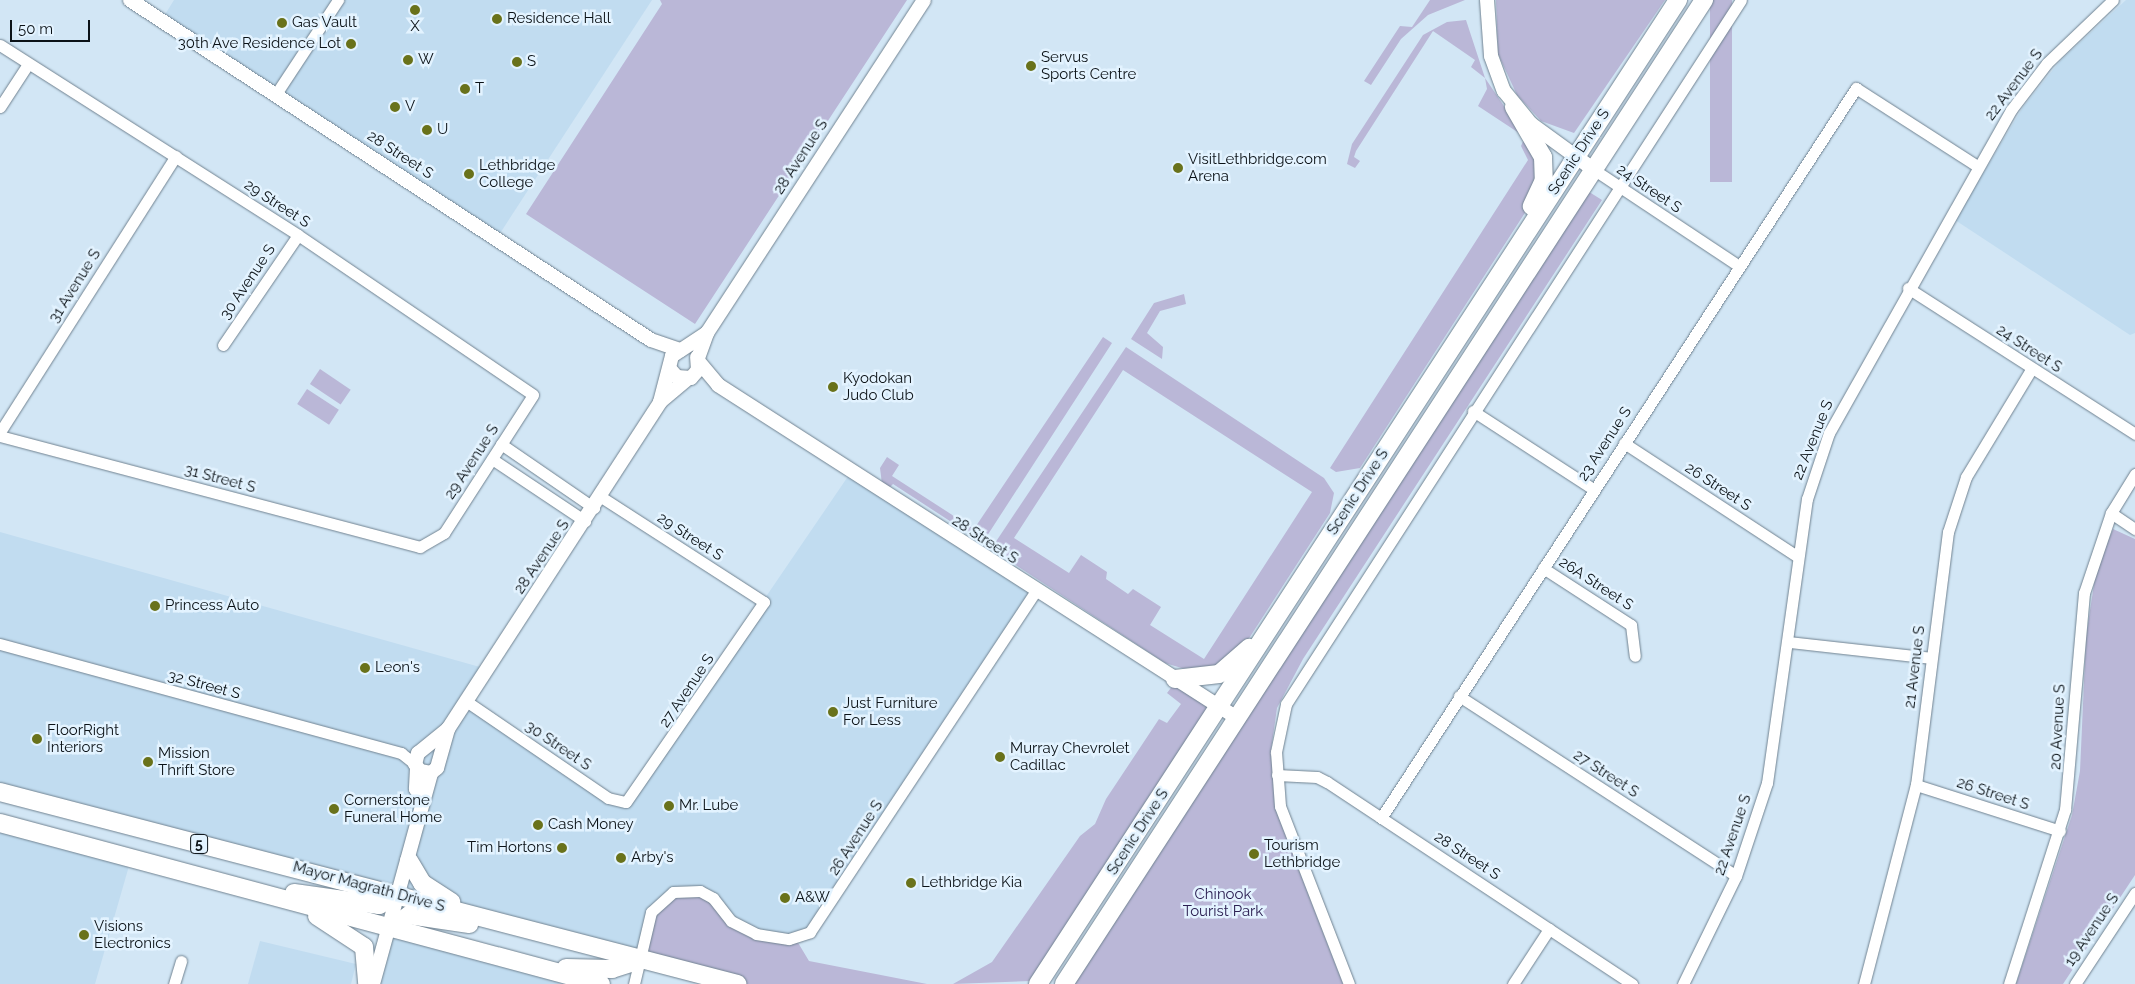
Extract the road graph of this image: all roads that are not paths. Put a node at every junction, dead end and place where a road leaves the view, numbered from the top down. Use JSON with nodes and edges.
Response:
{"nodes":[{"id":1,"x":130,"y":0,"type":"edge"},
{"id":2,"x":338,"y":0,"type":"edge"},
{"id":3,"x":924,"y":0,"type":"edge"},
{"id":4,"x":1487,"y":0,"type":"edge"},
{"id":5,"x":1678,"y":0,"type":"edge"},
{"id":6,"x":1704,"y":0,"type":"edge"},
{"id":7,"x":1741,"y":0,"type":"edge"},
{"id":8,"x":2113,"y":0,"type":"edge"},
{"id":9,"x":0,"y":45,"type":"edge"},
{"id":10,"x":28,"y":64,"type":"junction"},
{"id":11,"x":276,"y":94,"type":"junction"},
{"id":12,"x":0,"y":107,"type":"edge"},
{"id":13,"x":1514,"y":107,"type":"junction"},
{"id":14,"x":176,"y":156,"type":"junction"},
{"id":15,"x":1576,"y":157,"type":"junction"},
{"id":16,"x":1977,"y":166,"type":"junction"},
{"id":17,"x":1593,"y":169,"type":"junction"},
{"id":18,"x":1620,"y":187,"type":"junction"},
{"id":19,"x":298,"y":235,"type":"junction"},
{"id":20,"x":1738,"y":266,"type":"junction"},
{"id":21,"x":1908,"y":288,"type":"junction"},
{"id":22,"x":707,"y":333,"type":"junction"},
{"id":23,"x":1457,"y":336,"type":"junction"},
{"id":24,"x":651,"y":340,"type":"junction"},
{"id":25,"x":223,"y":345,"type":"dead end"},
{"id":26,"x":682,"y":350,"type":"junction"},
{"id":27,"x":698,"y":360,"type":"junction"},
{"id":28,"x":670,"y":365,"type":"junction"},
{"id":29,"x":2032,"y":368,"type":"junction"},
{"id":30,"x":689,"y":379,"type":"junction"},
{"id":31,"x":718,"y":385,"type":"junction"},
{"id":32,"x":533,"y":395,"type":"joint"},
{"id":33,"x":660,"y":402,"type":"junction"},
{"id":34,"x":1473,"y":411,"type":"junction"},
{"id":35,"x":0,"y":432,"type":"edge"},
{"id":36,"x":2135,"y":434,"type":"edge"},
{"id":37,"x":0,"y":436,"type":"edge"},
{"id":38,"x":1624,"y":443,"type":"junction"},
{"id":39,"x":501,"y":444,"type":"junction"},
{"id":40,"x":492,"y":459,"type":"junction"},
{"id":41,"x":2135,"y":474,"type":"edge"},
{"id":42,"x":1593,"y":489,"type":"junction"},
{"id":43,"x":597,"y":502,"type":"junction"},
{"id":44,"x":2111,"y":513,"type":"junction"},
{"id":45,"x":585,"y":521,"type":"junction"},
{"id":46,"x":2135,"y":529,"type":"edge"},
{"id":47,"x":433,"y":543,"type":"joint"},
{"id":48,"x":1797,"y":556,"type":"junction"},
{"id":49,"x":1543,"y":568,"type":"junction"},
{"id":50,"x":1035,"y":592,"type":"junction"},
{"id":51,"x":764,"y":602,"type":"joint"},
{"id":52,"x":1272,"y":627,"type":"junction"},
{"id":53,"x":1789,"y":642,"type":"junction"},
{"id":54,"x":0,"y":644,"type":"edge"},
{"id":55,"x":1635,"y":656,"type":"dead end"},
{"id":56,"x":1931,"y":658,"type":"junction"},
{"id":57,"x":1175,"y":679,"type":"junction"},
{"id":58,"x":1460,"y":696,"type":"junction"},
{"id":59,"x":466,"y":701,"type":"junction"},
{"id":60,"x":1220,"y":707,"type":"junction"},
{"id":61,"x":1237,"y":718,"type":"junction"},
{"id":62,"x":448,"y":729,"type":"junction"},
{"id":63,"x":439,"y":756,"type":"junction"},
{"id":64,"x":419,"y":758,"type":"junction"},
{"id":65,"x":431,"y":773,"type":"junction"},
{"id":66,"x":1277,"y":775,"type":"junction"},
{"id":67,"x":1916,"y":785,"type":"junction"},
{"id":68,"x":0,"y":792,"type":"edge"},
{"id":69,"x":421,"y":796,"type":"junction"},
{"id":70,"x":634,"y":796,"type":"joint"},
{"id":71,"x":1381,"y":818,"type":"junction"},
{"id":72,"x":0,"y":823,"type":"edge"},
{"id":73,"x":2060,"y":831,"type":"junction"},
{"id":74,"x":409,"y":861,"type":"junction"},
{"id":75,"x":1736,"y":876,"type":"junction"},
{"id":76,"x":224,"y":884,"type":"junction"},
{"id":77,"x":2135,"y":893,"type":"edge"},
{"id":78,"x":1097,"y":894,"type":"junction"},
{"id":79,"x":399,"y":895,"type":"junction"},
{"id":80,"x":290,"y":902,"type":"junction"},
{"id":81,"x":2131,"y":908,"type":"edge"},
{"id":82,"x":497,"y":922,"type":"junction"},
{"id":83,"x":390,"y":928,"type":"junction"},
{"id":84,"x":1549,"y":929,"type":"junction"},
{"id":85,"x":548,"y":936,"type":"junction"},
{"id":86,"x":1086,"y":950,"type":"junction"},
{"id":87,"x":639,"y":960,"type":"junction"},
{"id":88,"x":181,"y":961,"type":"dead end"},
{"id":89,"x":540,"y":968,"type":"junction"},
{"id":90,"x":174,"y":984,"type":"edge"},
{"id":91,"x":367,"y":984,"type":"edge"},
{"id":92,"x":373,"y":984,"type":"edge"},
{"id":93,"x":601,"y":984,"type":"edge"},
{"id":94,"x":634,"y":984,"type":"edge"},
{"id":95,"x":737,"y":984,"type":"edge"},
{"id":96,"x":1029,"y":984,"type":"edge"},
{"id":97,"x":1038,"y":984,"type":"edge"},
{"id":98,"x":1064,"y":984,"type":"edge"},
{"id":99,"x":1070,"y":984,"type":"edge"},
{"id":100,"x":1349,"y":984,"type":"edge"},
{"id":101,"x":1512,"y":984,"type":"edge"},
{"id":102,"x":1632,"y":984,"type":"edge"},
{"id":103,"x":1684,"y":984,"type":"edge"},
{"id":104,"x":1864,"y":984,"type":"edge"},
{"id":105,"x":2009,"y":984,"type":"edge"},
{"id":106,"x":2075,"y":984,"type":"edge"}],
"edges":[{"from":1,"to":11,"type":"street","name":"28 Street S"},
{"from":2,"to":11,"type":"street"},
{"from":3,"to":22,"type":"street","name":"28 Avenue S"},
{"from":4,"to":13,"type":"street"},
{"from":5,"to":15,"type":"main road","name":"Scenic Drive S"},
{"from":6,"to":17,"type":"main road","name":"Scenic Drive S"},
{"from":7,"to":18,"type":"street"},
{"from":8,"to":16,"type":"street","name":"22 Avenue S"},
{"from":9,"to":10,"type":"street","name":"29 Street S"},
{"from":10,"to":12,"type":"street"},
{"from":10,"to":14,"type":"street","name":"29 Street S"},
{"from":11,"to":24,"type":"street","name":"28 Street S"},
{"from":13,"to":15,"type":"street"},
{"from":13,"to":23,"type":"main road"},
{"from":14,"to":19,"type":"street","name":"29 Street S"},
{"from":14,"to":35,"type":"street","name":"31 Avenue S"},
{"from":15,"to":17,"type":"street"},
{"from":15,"to":23,"type":"main road","name":"Scenic Drive S"},
{"from":16,"to":20,"type":"street","name":"23 Avenue S"},
{"from":16,"to":21,"type":"street","name":"22 Avenue S"},
{"from":17,"to":18,"type":"street","name":"24 Street S"},
{"from":17,"to":61,"type":"main road","name":"Scenic Drive S"},
{"from":18,"to":20,"type":"street","name":"24 Street S"},
{"from":18,"to":34,"type":"street"},
{"from":19,"to":25,"type":"street","name":"30 Avenue S"},
{"from":19,"to":32,"type":"street","name":"29 Street S"},
{"from":20,"to":38,"type":"street","name":"23 Avenue S"},
{"from":21,"to":29,"type":"street","name":"24 Street S"},
{"from":21,"to":48,"type":"street","name":"22 Avenue S"},
{"from":22,"to":26,"type":"street"},
{"from":22,"to":27,"type":"street"},
{"from":23,"to":52,"type":"main road","name":"Scenic Drive S"},
{"from":24,"to":26,"type":"street"},
{"from":24,"to":28,"type":"street"},
{"from":26,"to":27,"type":"street"},
{"from":26,"to":28,"type":"street"},
{"from":27,"to":30,"type":"street"},
{"from":27,"to":31,"type":"street"},
{"from":28,"to":30,"type":"street"},
{"from":28,"to":33,"type":"street"},
{"from":29,"to":36,"type":"street","name":"24 Street S"},
{"from":29,"to":56,"type":"street","name":"21 Avenue S"},
{"from":30,"to":31,"type":"street"},
{"from":30,"to":33,"type":"street"},
{"from":31,"to":50,"type":"street","name":"28 Street S"},
{"from":32,"to":39,"type":"street","name":"29 Avenue S"},
{"from":33,"to":43,"type":"street","name":"28 Avenue S"},
{"from":34,"to":42,"type":"street"},
{"from":34,"to":66,"type":"street"},
{"from":37,"to":47,"type":"street","name":"31 Street S"},
{"from":38,"to":42,"type":"street","name":"23 Avenue S"},
{"from":38,"to":48,"type":"street","name":"26 Street S"},
{"from":39,"to":40,"type":"street","name":"29 Avenue S"},
{"from":39,"to":43,"type":"street","name":"29 Street S"},
{"from":40,"to":45,"type":"street"},
{"from":40,"to":47,"type":"street","name":"29 Avenue S"},
{"from":41,"to":44,"type":"street","name":"20 Avenue S"},
{"from":42,"to":49,"type":"street","name":"23 Avenue S"},
{"from":43,"to":45,"type":"street","name":"28 Avenue S"},
{"from":43,"to":51,"type":"street","name":"29 Street S"},
{"from":44,"to":46,"type":"street"},
{"from":44,"to":73,"type":"street","name":"20 Avenue S"},
{"from":45,"to":59,"type":"street","name":"28 Avenue S"},
{"from":48,"to":53,"type":"street","name":"22 Avenue S"},
{"from":49,"to":55,"type":"street","name":"26A Street S"},
{"from":49,"to":58,"type":"street","name":"23 Avenue S"},
{"from":50,"to":57,"type":"street","name":"28 Street S"},
{"from":50,"to":87,"type":"street","name":"26 Avenue S"},
{"from":51,"to":70,"type":"street","name":"27 Avenue S"},
{"from":52,"to":57,"type":"main road"},
{"from":52,"to":60,"type":"main road","name":"Scenic Drive S"},
{"from":53,"to":56,"type":"street"},
{"from":53,"to":75,"type":"street","name":"22 Avenue S"},
{"from":54,"to":64,"type":"street","name":"32 Street S"},
{"from":56,"to":67,"type":"street","name":"21 Avenue S"},
{"from":57,"to":60,"type":"street","name":"28 Street S"},
{"from":58,"to":71,"type":"street","name":"23 Avenue S"},
{"from":58,"to":75,"type":"street","name":"27 Street S"},
{"from":59,"to":62,"type":"street","name":"28 Avenue S"},
{"from":59,"to":70,"type":"street","name":"30 Street S"},
{"from":60,"to":61,"type":"street","name":"28 Street S"},
{"from":60,"to":78,"type":"main road","name":"Scenic Drive S"},
{"from":61,"to":86,"type":"main road","name":"Scenic Drive S"},
{"from":62,"to":63,"type":"street","name":"28 Avenue S"},
{"from":62,"to":64,"type":"street","name":"28 Avenue S"},
{"from":63,"to":64,"type":"street"},
{"from":63,"to":65,"type":"street","name":"28 Avenue S"},
{"from":64,"to":65,"type":"street"},
{"from":64,"to":69,"type":"street","name":"28 Avenue S"},
{"from":65,"to":69,"type":"street","name":"28 Avenue S"},
{"from":66,"to":71,"type":"street","name":"28 Street S"},
{"from":66,"to":100,"type":"street"},
{"from":67,"to":73,"type":"street","name":"26 Street S"},
{"from":67,"to":104,"type":"street","name":"21 Avenue S"},
{"from":68,"to":79,"type":"main road","name":"Mayor Magrath Drive S","number":"5"},
{"from":69,"to":74,"type":"street","name":"28 Avenue S"},
{"from":71,"to":84,"type":"street","name":"28 Street S"},
{"from":72,"to":76,"type":"main road","number":"5"},
{"from":73,"to":105,"type":"street","name":"20 Avenue S"},
{"from":74,"to":79,"type":"street","name":"28 Avenue S"},
{"from":74,"to":82,"type":"main road"},
{"from":75,"to":103,"type":"street","name":"22 Avenue S"},
{"from":76,"to":79,"type":"main road"},
{"from":76,"to":80,"type":"main road","number":"5"},
{"from":77,"to":81,"type":"street","name":"19 Avenue S"},
{"from":78,"to":96,"type":"main road"},
{"from":78,"to":97,"type":"main road","name":"Scenic Drive S"},
{"from":79,"to":82,"type":"main road","name":"Mayor Magrath Drive S","number":"5"},
{"from":79,"to":83,"type":"street","name":"28 Avenue S"},
{"from":80,"to":83,"type":"main road","number":"5"},
{"from":80,"to":91,"type":"main road"},
{"from":81,"to":106,"type":"street","name":"19 Avenue S"},
{"from":82,"to":85,"type":"main road","name":"Mayor Magrath Drive S","number":"5"},
{"from":83,"to":85,"type":"main road"},
{"from":83,"to":89,"type":"main road","number":"5"},
{"from":83,"to":92,"type":"street","name":"28 Avenue S"},
{"from":84,"to":101,"type":"street"},
{"from":84,"to":102,"type":"street","name":"28 Street S"},
{"from":85,"to":87,"type":"main road","name":"Mayor Magrath Drive S","number":"5"},
{"from":86,"to":98,"type":"main road","name":"Scenic Drive S"},
{"from":86,"to":99,"type":"main road"},
{"from":87,"to":89,"type":"main road"},
{"from":87,"to":94,"type":"street","name":"26 Avenue S"},
{"from":87,"to":95,"type":"main road","name":"Mayor Magrath Drive S","number":"5"},
{"from":88,"to":90,"type":"street"},
{"from":89,"to":93,"type":"main road","number":"5"}]}
